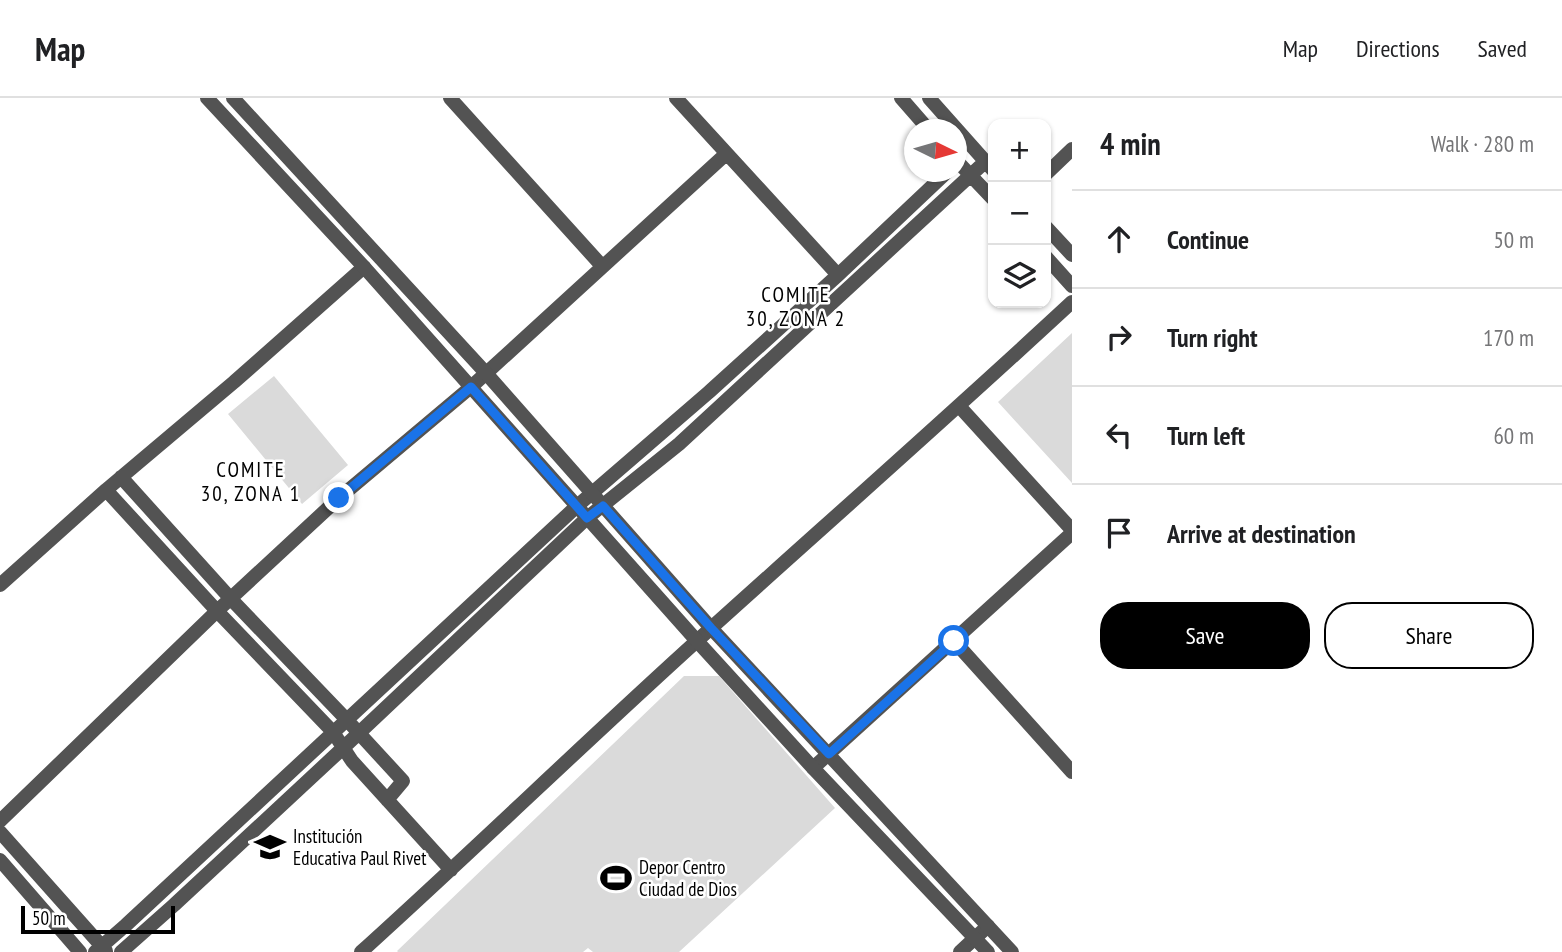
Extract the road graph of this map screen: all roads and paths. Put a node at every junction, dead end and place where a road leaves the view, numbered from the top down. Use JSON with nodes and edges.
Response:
{"nodes":[{"id":1,"x":207,"y":98,"type":"edge"},
{"id":2,"x":233,"y":98,"type":"edge"},
{"id":3,"x":450,"y":98,"type":"edge"},
{"id":4,"x":676,"y":98,"type":"edge"},
{"id":5,"x":901,"y":98,"type":"edge"},
{"id":6,"x":929,"y":98,"type":"edge"},
{"id":7,"x":919,"y":119,"type":"edge"},
{"id":8,"x":1072,"y":149,"type":"edge"},
{"id":9,"x":726,"y":154,"type":"junction"},
{"id":10,"x":988,"y":165,"type":"edge"},
{"id":11,"x":988,"y":166,"type":"edge"},
{"id":12,"x":1051,"y":169,"type":"edge"},
{"id":13,"x":967,"y":171,"type":"edge"},
{"id":14,"x":971,"y":175,"type":"junction"},
{"id":15,"x":936,"y":182,"type":"edge"},
{"id":16,"x":988,"y":194,"type":"edge"},
{"id":17,"x":1051,"y":232,"type":"edge"},
{"id":18,"x":1072,"y":255,"type":"edge"},
{"id":19,"x":1051,"y":263,"type":"edge"},
{"id":20,"x":602,"y":266,"type":"junction"},
{"id":21,"x":364,"y":267,"type":"junction"},
{"id":22,"x":838,"y":275,"type":"junction"},
{"id":23,"x":1072,"y":286,"type":"edge"},
{"id":24,"x":1072,"y":302,"type":"edge"},
{"id":25,"x":486,"y":374,"type":"junction"},
{"id":26,"x":471,"y":387,"type":"junction"},
{"id":27,"x":959,"y":406,"type":"junction"},
{"id":28,"x":121,"y":477,"type":"junction"},
{"id":29,"x":106,"y":490,"type":"junction"},
{"id":30,"x":592,"y":493,"type":"junction"},
{"id":31,"x":577,"y":506,"type":"junction"},
{"id":32,"x":603,"y":506,"type":"junction"},
{"id":33,"x":587,"y":518,"type":"junction"},
{"id":34,"x":1072,"y":532,"type":"edge"},
{"id":35,"x":0,"y":585,"type":"edge"},
{"id":36,"x":231,"y":599,"type":"junction"},
{"id":37,"x":217,"y":611,"type":"junction"},
{"id":38,"x":711,"y":628,"type":"junction"},
{"id":39,"x":697,"y":641,"type":"junction"},
{"id":40,"x":954,"y":641,"type":"junction"},
{"id":41,"x":346,"y":719,"type":"junction"},
{"id":42,"x":332,"y":732,"type":"junction"},
{"id":43,"x":359,"y":733,"type":"junction"},
{"id":44,"x":343,"y":748,"type":"junction"},
{"id":45,"x":829,"y":754,"type":"junction"},
{"id":46,"x":813,"y":768,"type":"junction"},
{"id":47,"x":1072,"y":772,"type":"edge"},
{"id":48,"x":387,"y":800,"type":"junction"},
{"id":49,"x":0,"y":821,"type":"edge"},
{"id":50,"x":0,"y":832,"type":"edge"},
{"id":51,"x":0,"y":860,"type":"edge"},
{"id":52,"x":451,"y":870,"type":"junction"},
{"id":53,"x":988,"y":926,"type":"junction"},
{"id":54,"x":975,"y":938,"type":"junction"},
{"id":55,"x":101,"y":950,"type":"edge"},
{"id":56,"x":80,"y":952,"type":"edge"},
{"id":57,"x":121,"y":952,"type":"edge"},
{"id":58,"x":361,"y":952,"type":"edge"},
{"id":59,"x":960,"y":952,"type":"edge"},
{"id":60,"x":988,"y":952,"type":"edge"},
{"id":61,"x":1012,"y":952,"type":"edge"}],
"edges":[{"from":1,"to":21,"type":"street"},
{"from":2,"to":25,"type":"street"},
{"from":3,"to":20,"type":"street"},
{"from":4,"to":9,"type":"street"},
{"from":5,"to":7,"type":"street"},
{"from":6,"to":10,"type":"street"},
{"from":8,"to":12,"type":"street"},
{"from":9,"to":20,"type":"street"},
{"from":9,"to":22,"type":"street"},
{"from":11,"to":14,"type":"street"},
{"from":13,"to":14,"type":"street"},
{"from":14,"to":16,"type":"street"},
{"from":14,"to":32,"type":"street"},
{"from":15,"to":22,"type":"street"},
{"from":17,"to":18,"type":"street"},
{"from":19,"to":23,"type":"street"},
{"from":20,"to":25,"type":"street"},
{"from":21,"to":26,"type":"street"},
{"from":21,"to":28,"type":"street"},
{"from":22,"to":30,"type":"street"},
{"from":24,"to":27,"type":"street"},
{"from":25,"to":26,"type":"street"},
{"from":25,"to":30,"type":"street"},
{"from":26,"to":31,"type":"street"},
{"from":26,"to":36,"type":"street"},
{"from":27,"to":34,"type":"street"},
{"from":27,"to":38,"type":"street"},
{"from":28,"to":29,"type":"street"},
{"from":28,"to":36,"type":"street"},
{"from":29,"to":35,"type":"street"},
{"from":29,"to":37,"type":"street"},
{"from":30,"to":31,"type":"street"},
{"from":30,"to":32,"type":"street"},
{"from":31,"to":33,"type":"street"},
{"from":31,"to":41,"type":"street"},
{"from":32,"to":33,"type":"street"},
{"from":32,"to":38,"type":"street"},
{"from":33,"to":39,"type":"street"},
{"from":33,"to":43,"type":"street"},
{"from":34,"to":40,"type":"street"},
{"from":36,"to":37,"type":"street"},
{"from":36,"to":41,"type":"street"},
{"from":37,"to":42,"type":"street"},
{"from":37,"to":49,"type":"street"},
{"from":38,"to":39,"type":"street"},
{"from":38,"to":45,"type":"street"},
{"from":39,"to":46,"type":"street"},
{"from":39,"to":52,"type":"street"},
{"from":40,"to":45,"type":"street"},
{"from":40,"to":47,"type":"street"},
{"from":41,"to":42,"type":"street"},
{"from":41,"to":43,"type":"street"},
{"from":42,"to":44,"type":"street"},
{"from":42,"to":55,"type":"street"},
{"from":43,"to":44,"type":"street"},
{"from":43,"to":48,"type":"street"},
{"from":44,"to":48,"type":"street"},
{"from":44,"to":57,"type":"street"},
{"from":45,"to":46,"type":"street"},
{"from":45,"to":53,"type":"street"},
{"from":46,"to":54,"type":"street"},
{"from":48,"to":52,"type":"street"},
{"from":50,"to":55,"type":"street"},
{"from":51,"to":56,"type":"street"},
{"from":52,"to":58,"type":"street"},
{"from":53,"to":54,"type":"street"},
{"from":53,"to":61,"type":"street"},
{"from":54,"to":59,"type":"street"},
{"from":54,"to":60,"type":"street"}]}
